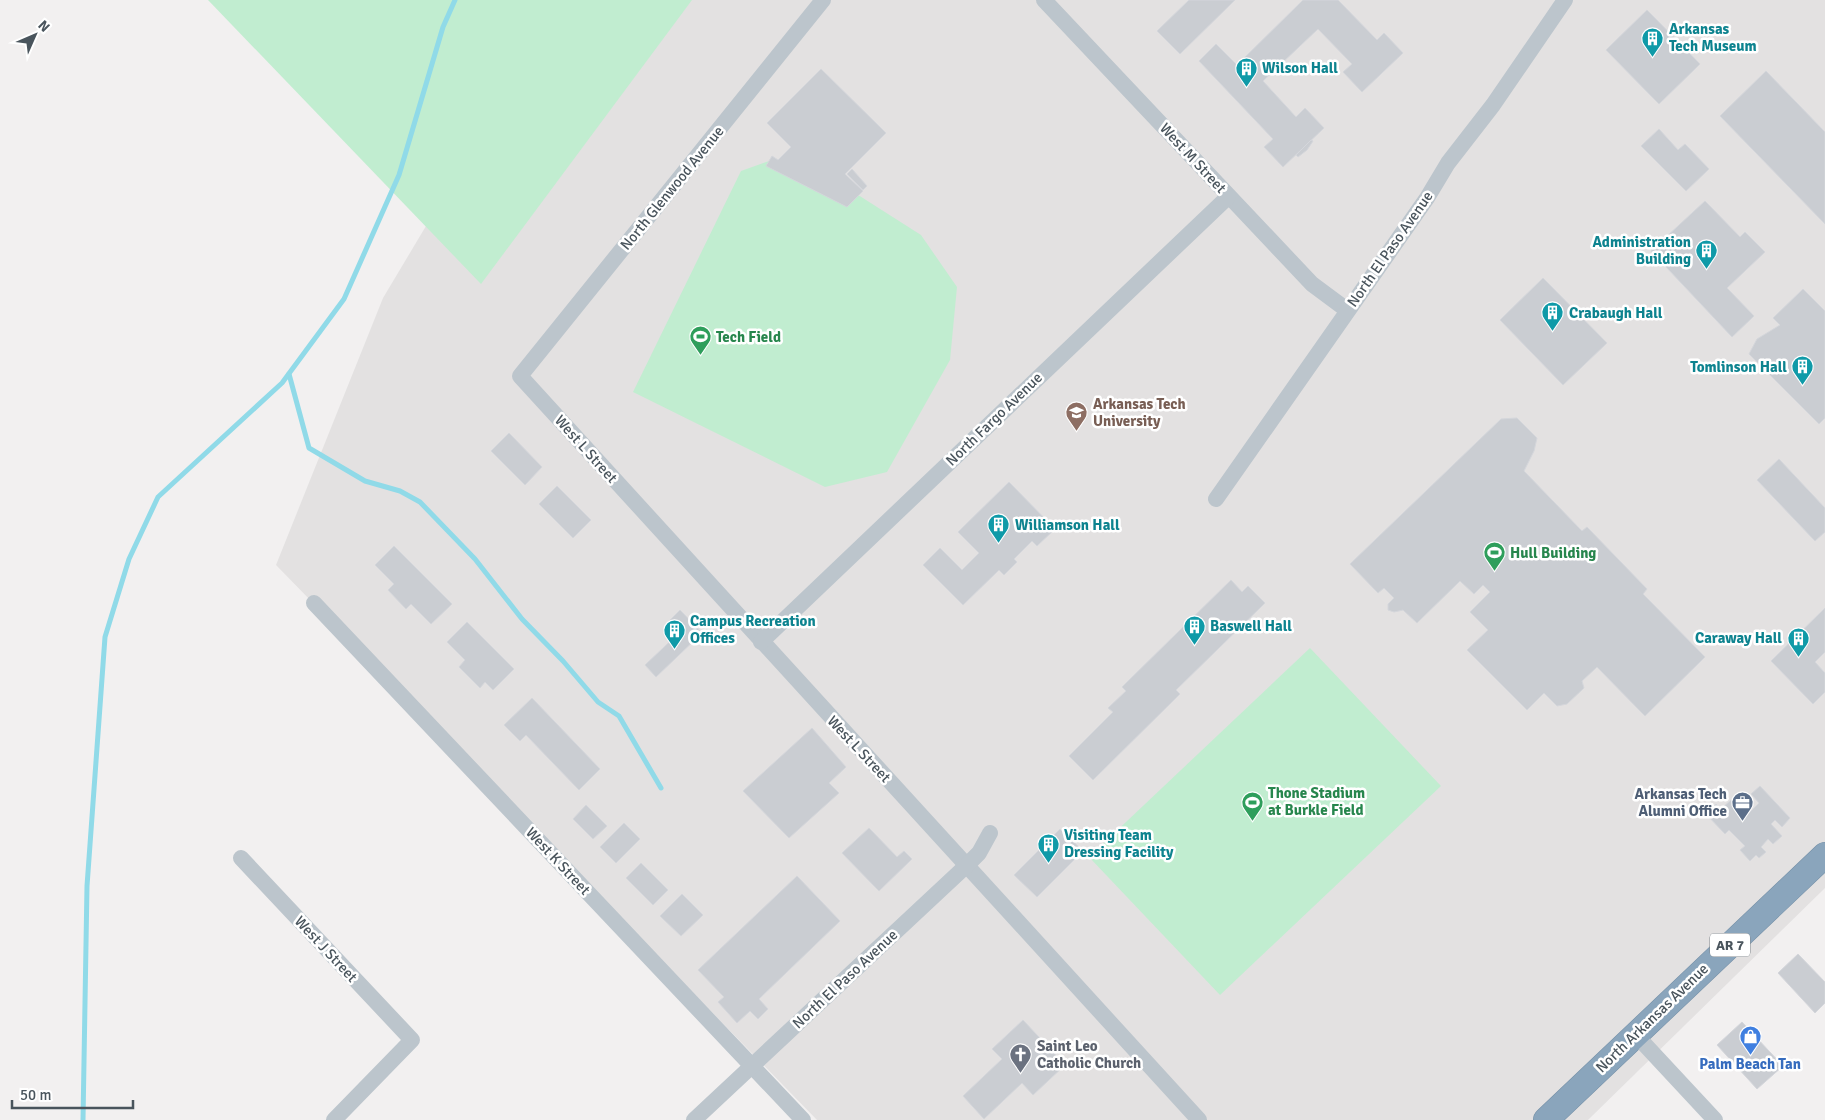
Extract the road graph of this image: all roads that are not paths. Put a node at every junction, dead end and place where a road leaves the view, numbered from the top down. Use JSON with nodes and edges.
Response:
{"nodes":[{"id":1,"x":823,"y":0,"type":"edge"},
{"id":2,"x":1044,"y":0,"type":"edge"},
{"id":3,"x":1565,"y":0,"type":"edge"},
{"id":4,"x":1228,"y":196,"type":"junction"},
{"id":5,"x":1347,"y":310,"type":"junction"},
{"id":6,"x":520,"y":376,"type":"joint"},
{"id":7,"x":1216,"y":499,"type":"dead end"},
{"id":8,"x":314,"y":603,"type":"dead end"},
{"id":9,"x":761,"y":642,"type":"junction"},
{"id":10,"x":990,"y":833,"type":"dead end"},
{"id":11,"x":1825,"y":855,"type":"edge"},
{"id":12,"x":241,"y":858,"type":"dead end"},
{"id":13,"x":966,"y":866,"type":"junction"},
{"id":14,"x":1635,"y":1034,"type":"junction"},
{"id":15,"x":752,"y":1065,"type":"junction"},
{"id":16,"x":334,"y":1120,"type":"edge"},
{"id":17,"x":694,"y":1120,"type":"edge"},
{"id":18,"x":803,"y":1120,"type":"edge"},
{"id":19,"x":1199,"y":1120,"type":"edge"},
{"id":20,"x":1546,"y":1120,"type":"edge"},
{"id":21,"x":1715,"y":1120,"type":"edge"}],
"edges":[{"from":1,"to":6,"type":"street","name":"North Glenwood Avenue"},
{"from":2,"to":4,"type":"street","name":"West M Street"},
{"from":3,"to":5,"type":"street","name":"North El Paso Avenue"},
{"from":4,"to":5,"type":"street","name":"West M Street"},
{"from":4,"to":9,"type":"street","name":"North Fargo Avenue"},
{"from":5,"to":7,"type":"street","name":"North El Paso Avenue"},
{"from":6,"to":9,"type":"street","name":"West L Street"},
{"from":8,"to":15,"type":"street","name":"West K Street"},
{"from":9,"to":13,"type":"street","name":"West L Street"},
{"from":10,"to":13,"type":"street","name":"North El Paso Avenue"},
{"from":11,"to":14,"type":"highway","name":"North Arkansas Avenue","number":"AR 7"},
{"from":12,"to":16,"type":"street","name":"West J Street"},
{"from":13,"to":15,"type":"street","name":"North El Paso Avenue"},
{"from":13,"to":19,"type":"street","name":"West L Street"},
{"from":14,"to":20,"type":"highway","name":"North Arkansas Avenue","number":"AR 7"},
{"from":14,"to":21,"type":"street"},
{"from":15,"to":17,"type":"street","name":"North El Paso Avenue"},
{"from":15,"to":18,"type":"street","name":"West K Street"}]}
